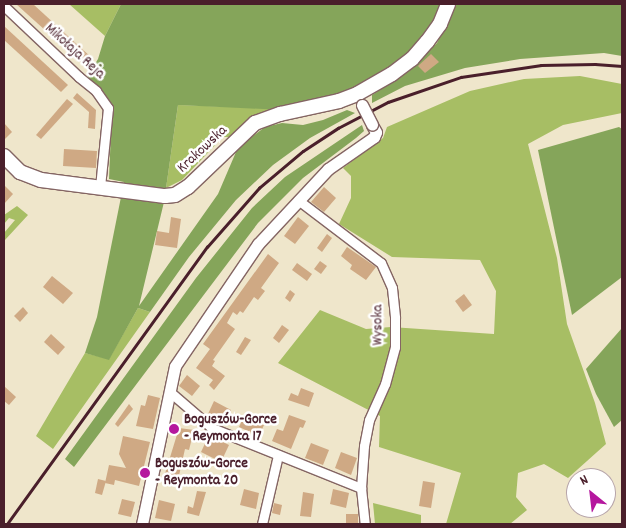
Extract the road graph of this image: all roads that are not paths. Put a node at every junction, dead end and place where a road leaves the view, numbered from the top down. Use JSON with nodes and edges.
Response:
{"nodes":[{"id":1,"x":448,"y":4,"type":"edge"},
{"id":2,"x":4,"y":6,"type":"edge"},
{"id":3,"x":361,"y":96,"type":"junction"},
{"id":4,"x":5,"y":160,"type":"edge"},
{"id":5,"x":104,"y":188,"type":"junction"},
{"id":6,"x":298,"y":200,"type":"junction"},
{"id":7,"x":170,"y":392,"type":"junction"},
{"id":8,"x":278,"y":455,"type":"junction"},
{"id":9,"x":361,"y":488,"type":"junction"},
{"id":10,"x":142,"y":524,"type":"edge"},
{"id":11,"x":262,"y":524,"type":"edge"},
{"id":12,"x":365,"y":524,"type":"edge"}],
"edges":[{"from":1,"to":3,"type":"main road","name":"Krakowska"},
{"from":2,"to":5,"type":"street","name":"Mikołaja Reja"},
{"from":3,"to":5,"type":"main road","name":"Krakowska"},
{"from":3,"to":6,"type":"street","bridge":true},
{"from":4,"to":5,"type":"main road","name":"Krakowska"},
{"from":6,"to":7,"type":"street"},
{"from":6,"to":9,"type":"street","name":"Wysoka"},
{"from":7,"to":8,"type":"street"},
{"from":7,"to":10,"type":"street"},
{"from":8,"to":9,"type":"street"},
{"from":8,"to":11,"type":"street"},
{"from":9,"to":12,"type":"street","name":"Wysoka"}]}
